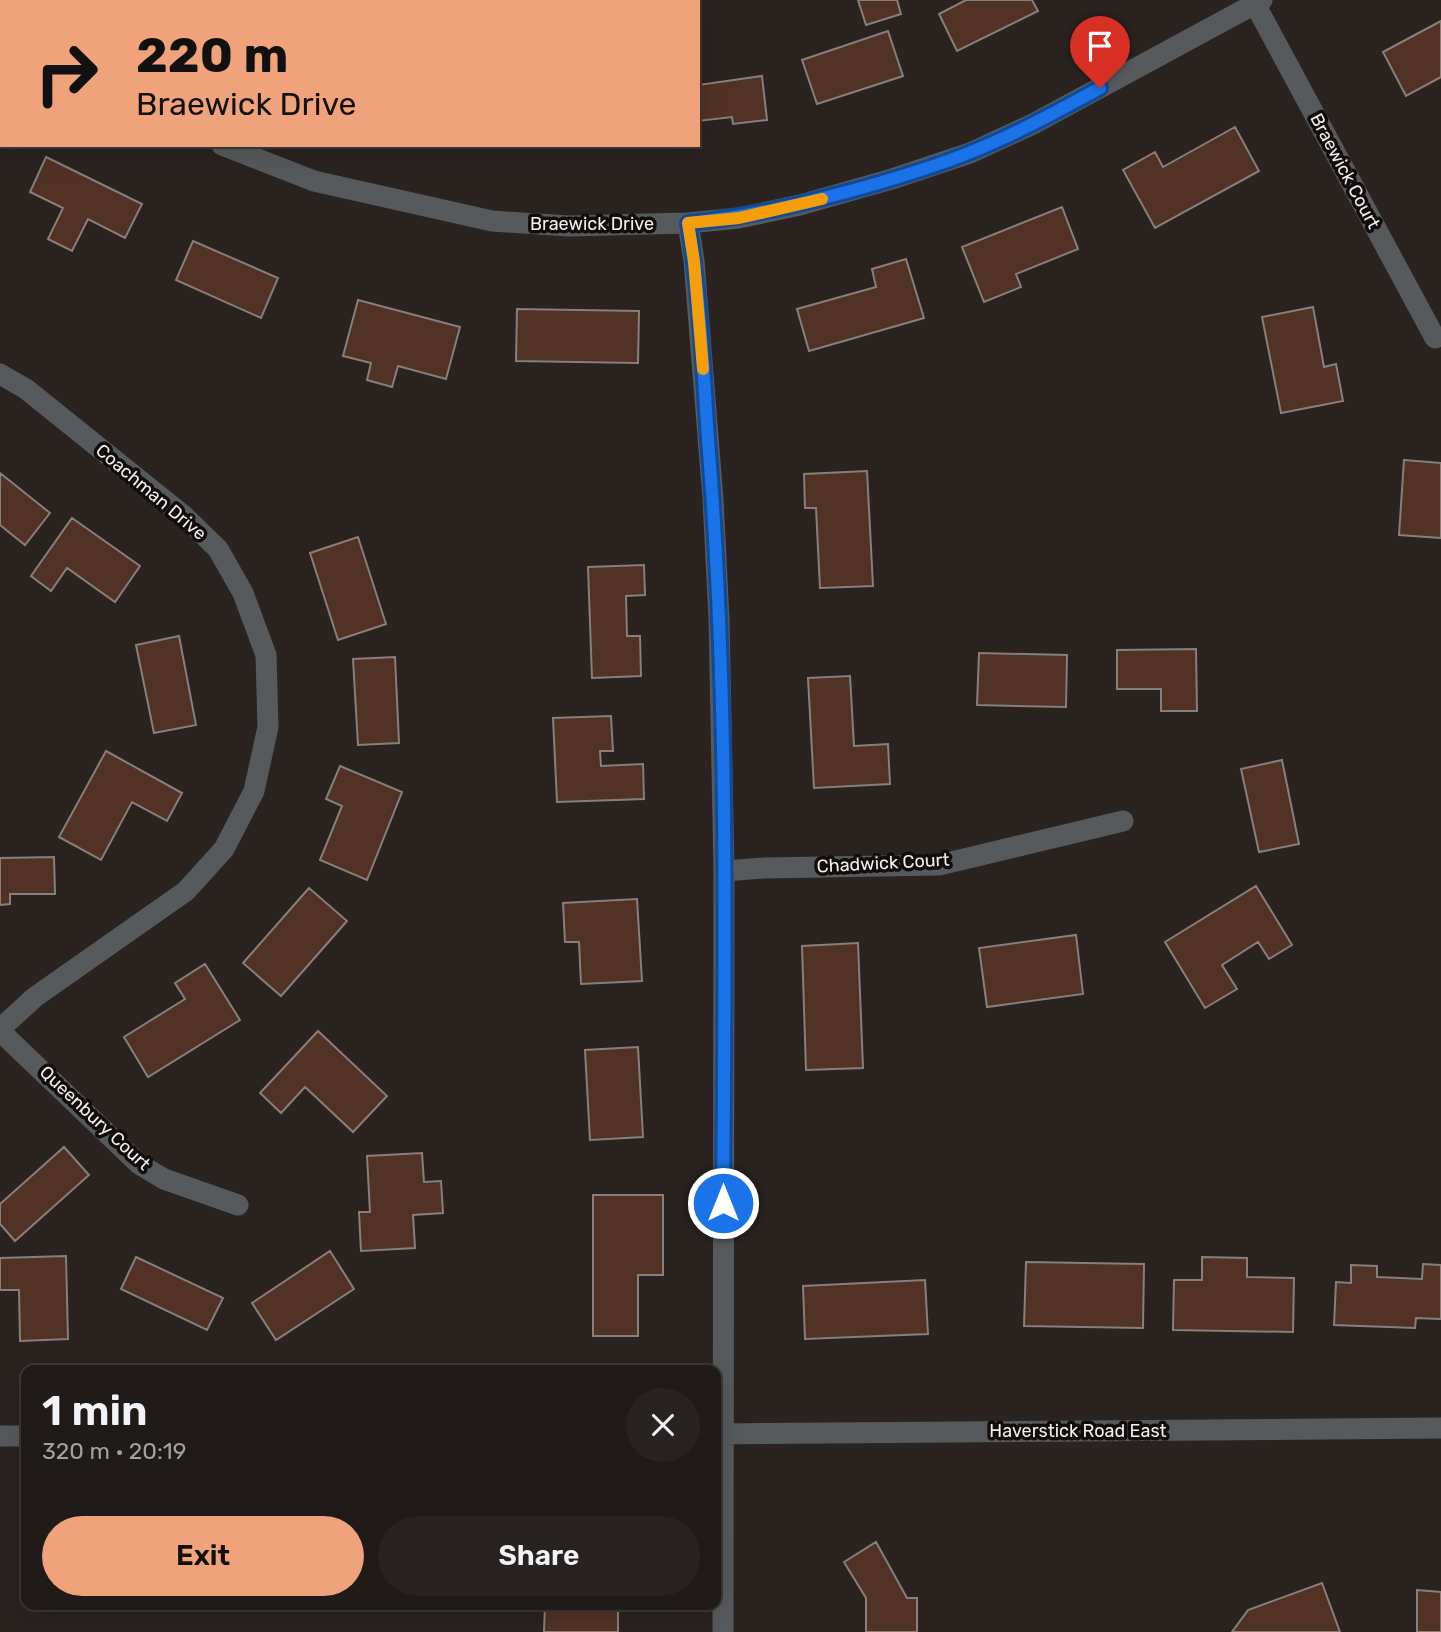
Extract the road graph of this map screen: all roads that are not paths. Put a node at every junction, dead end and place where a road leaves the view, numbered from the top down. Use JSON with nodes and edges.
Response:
{"nodes":[{"id":1,"x":1258,"y":2,"type":"edge"},
{"id":2,"x":227,"y":147,"type":"edge"},
{"id":3,"x":688,"y":223,"type":"junction"},
{"id":4,"x":1435,"y":338,"type":"dead end"},
{"id":5,"x":0,"y":374,"type":"edge"},
{"id":6,"x":1122,"y":821,"type":"dead end"},
{"id":7,"x":724,"y":871,"type":"junction"},
{"id":8,"x":0,"y":1030,"type":"edge"},
{"id":9,"x":238,"y":1205,"type":"dead end"},
{"id":10,"x":720,"y":1365,"type":"edge"},
{"id":11,"x":1441,"y":1427,"type":"edge"},
{"id":12,"x":721,"y":1434,"type":"edge"},
{"id":13,"x":0,"y":1436,"type":"edge"},
{"id":14,"x":21,"y":1436,"type":"edge"},
{"id":15,"x":721,"y":1533,"type":"edge"},
{"id":16,"x":723,"y":1632,"type":"edge"}],
"edges":[{"from":1,"to":3,"type":"street","name":"Braewick Drive"},
{"from":1,"to":4,"type":"street","name":"Braewick Court"},
{"from":2,"to":3,"type":"street","name":"Braewick Drive"},
{"from":3,"to":7,"type":"street"},
{"from":5,"to":8,"type":"street","name":"Coachman Drive"},
{"from":6,"to":7,"type":"street","name":"Chadwick Court"},
{"from":7,"to":10,"type":"street"},
{"from":8,"to":9,"type":"street","name":"Queenbury Court"},
{"from":11,"to":12,"type":"street","name":"Haverstick Road East"},
{"from":13,"to":14,"type":"street"},
{"from":15,"to":16,"type":"street"}]}
